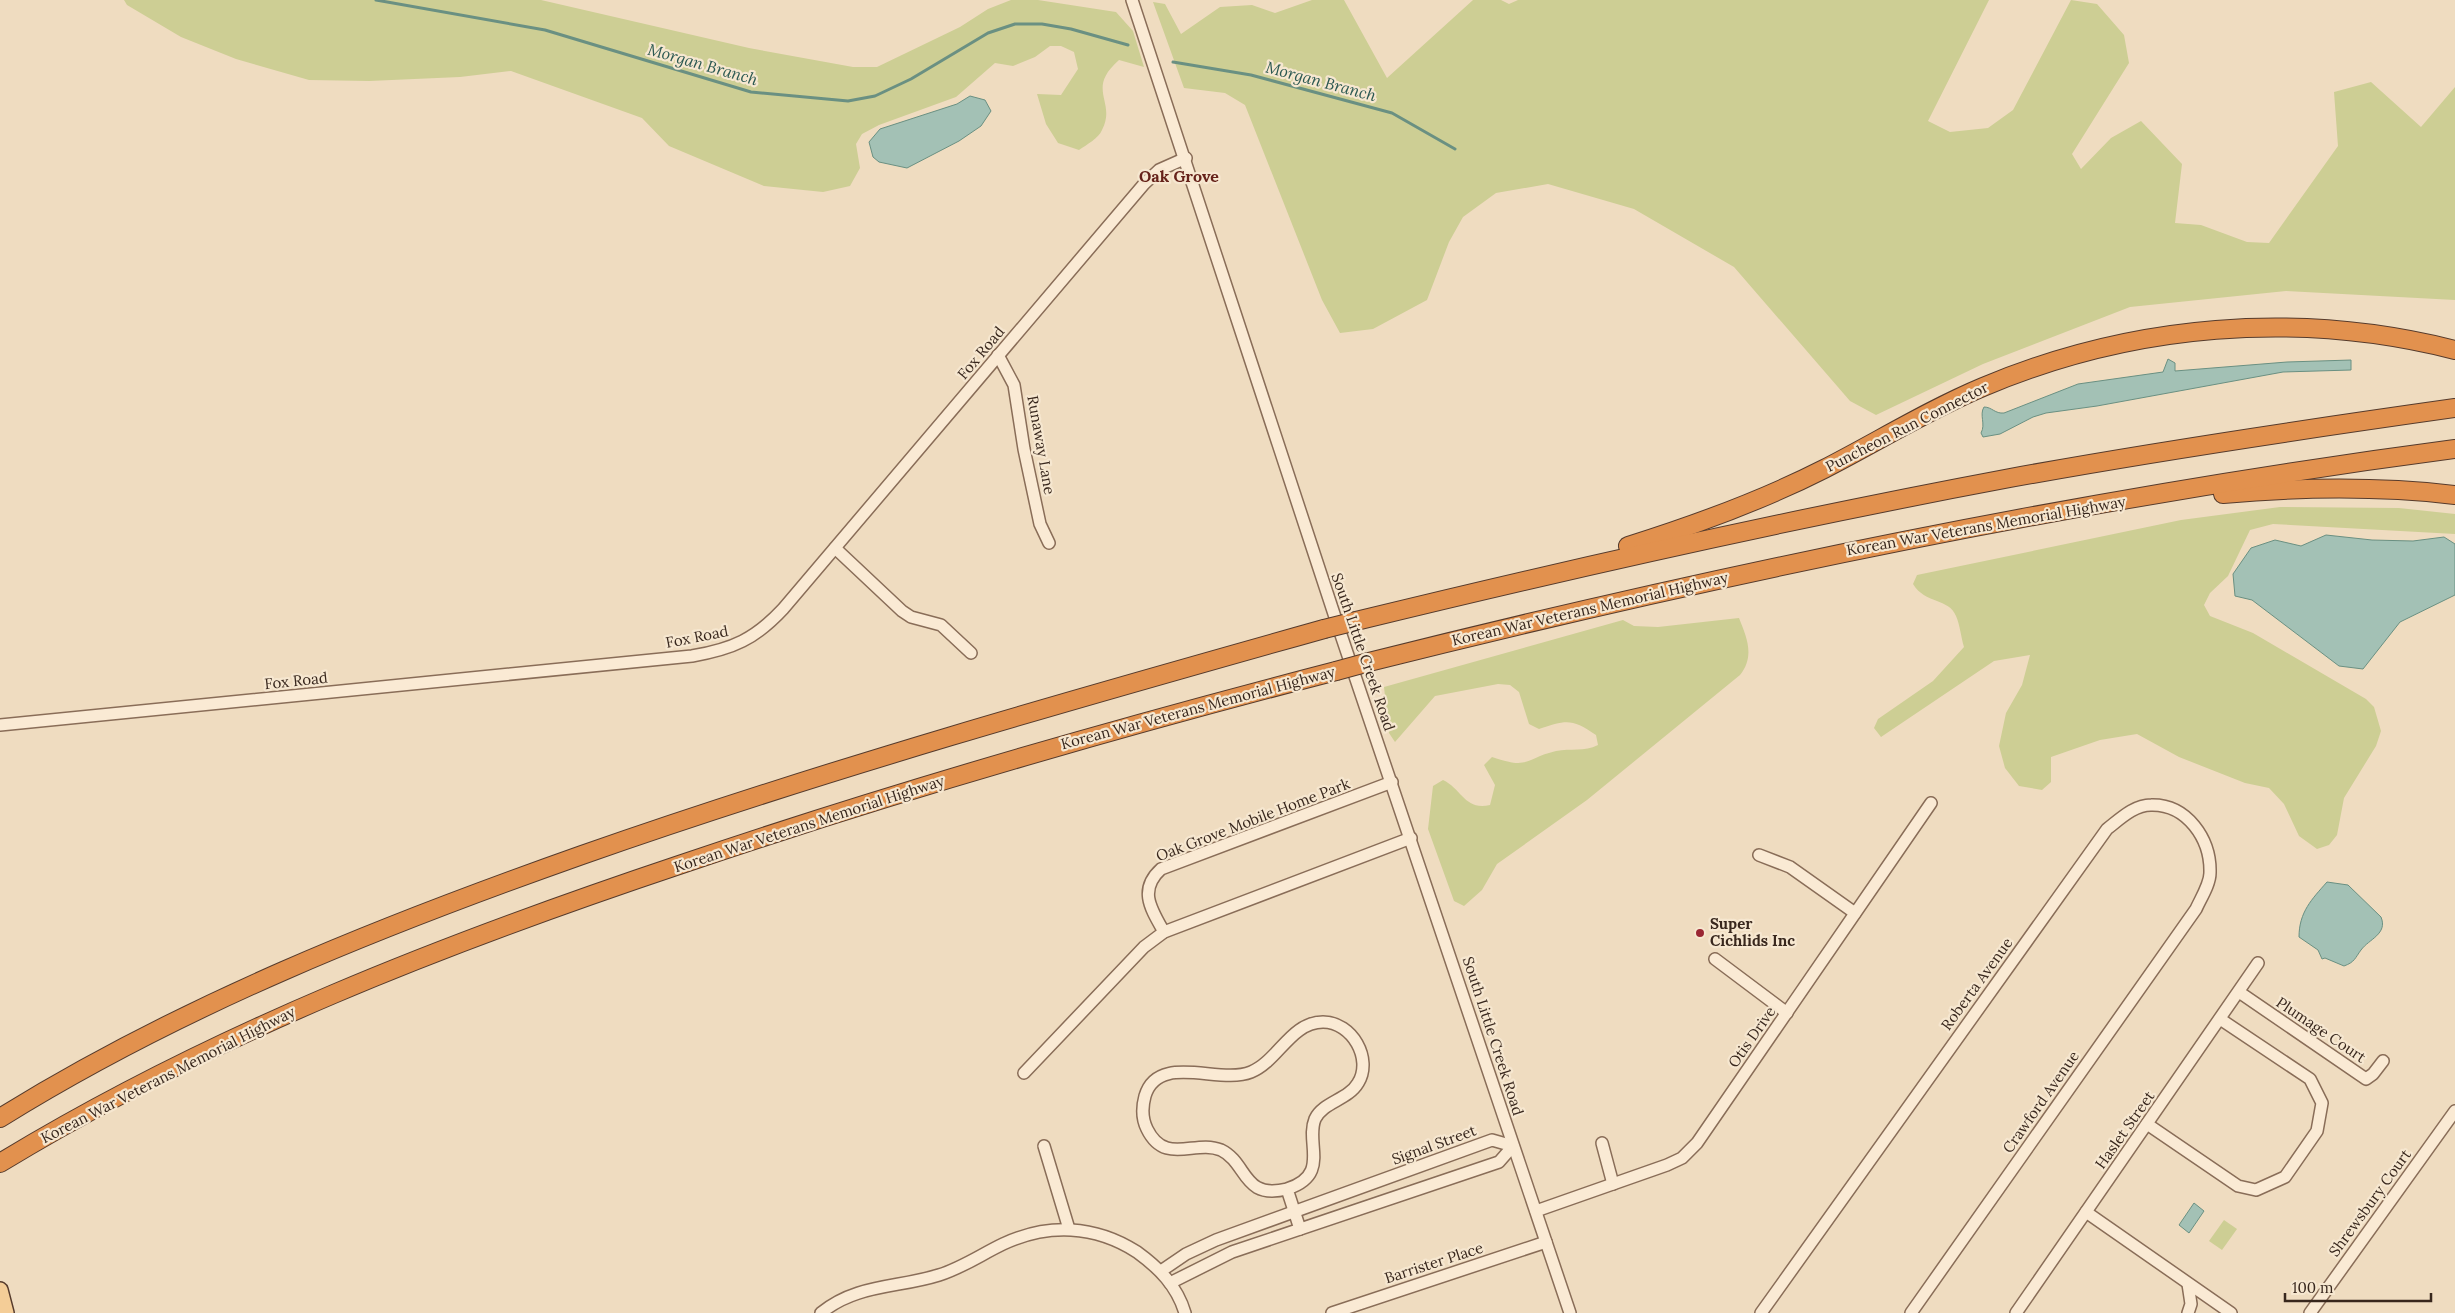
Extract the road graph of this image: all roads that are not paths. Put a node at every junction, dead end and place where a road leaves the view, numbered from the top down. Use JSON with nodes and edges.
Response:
{"nodes":[{"id":1,"x":1132,"y":0,"type":"edge"},
{"id":2,"x":1186,"y":158,"type":"junction"},
{"id":3,"x":2455,"y":350,"type":"edge"},
{"id":4,"x":998,"y":355,"type":"junction"},
{"id":5,"x":2455,"y":408,"type":"edge"},
{"id":6,"x":2455,"y":449,"type":"edge"},
{"id":7,"x":2455,"y":495,"type":"edge"},
{"id":8,"x":2113,"y":502,"type":"junction"},
{"id":9,"x":1049,"y":543,"type":"dead end"},
{"id":10,"x":835,"y":548,"type":"junction"},
{"id":11,"x":1520,"y":581,"type":"junction"},
{"id":12,"x":971,"y":653,"type":"dead end"},
{"id":13,"x":0,"y":725,"type":"edge"},
{"id":14,"x":1392,"y":782,"type":"junction"},
{"id":15,"x":1931,"y":802,"type":"dead end"},
{"id":16,"x":1411,"y":838,"type":"junction"},
{"id":17,"x":1759,"y":855,"type":"dead end"},
{"id":18,"x":2196,"y":909,"type":"joint"},
{"id":19,"x":1855,"y":913,"type":"junction"},
{"id":20,"x":1164,"y":932,"type":"junction"},
{"id":21,"x":1715,"y":960,"type":"dead end"},
{"id":22,"x":2258,"y":963,"type":"dead end"},
{"id":23,"x":2239,"y":992,"type":"junction"},
{"id":24,"x":1786,"y":1013,"type":"junction"},
{"id":25,"x":2220,"y":1019,"type":"junction"},
{"id":26,"x":2383,"y":1061,"type":"dead end"},
{"id":27,"x":1024,"y":1073,"type":"dead end"},
{"id":28,"x":2455,"y":1111,"type":"edge"},
{"id":29,"x":0,"y":1118,"type":"edge"},
{"id":30,"x":2147,"y":1124,"type":"junction"},
{"id":31,"x":1602,"y":1143,"type":"dead end"},
{"id":32,"x":1044,"y":1146,"type":"dead end"},
{"id":33,"x":1514,"y":1146,"type":"junction"},
{"id":34,"x":0,"y":1163,"type":"edge"},
{"id":35,"x":1613,"y":1184,"type":"junction"},
{"id":36,"x":1287,"y":1189,"type":"junction"},
{"id":37,"x":1294,"y":1212,"type":"junction"},
{"id":38,"x":1536,"y":1212,"type":"junction"},
{"id":39,"x":2086,"y":1212,"type":"junction"},
{"id":40,"x":1069,"y":1229,"type":"junction"},
{"id":41,"x":1300,"y":1229,"type":"junction"},
{"id":42,"x":1546,"y":1242,"type":"junction"},
{"id":43,"x":1161,"y":1271,"type":"junction"},
{"id":44,"x":1170,"y":1283,"type":"junction"},
{"id":45,"x":2188,"y":1284,"type":"junction"},
{"id":46,"x":0,"y":1290,"type":"edge"},
{"id":47,"x":6,"y":1313,"type":"edge"},
{"id":48,"x":822,"y":1313,"type":"edge"},
{"id":49,"x":1185,"y":1313,"type":"edge"},
{"id":50,"x":1332,"y":1313,"type":"edge"},
{"id":51,"x":1570,"y":1313,"type":"edge"},
{"id":52,"x":1761,"y":1313,"type":"edge"},
{"id":53,"x":1911,"y":1313,"type":"edge"},
{"id":54,"x":2016,"y":1313,"type":"edge"},
{"id":55,"x":2188,"y":1313,"type":"edge"},
{"id":56,"x":2231,"y":1313,"type":"edge"},
{"id":57,"x":2310,"y":1313,"type":"edge"}],
"edges":[{"from":1,"to":2,"type":"street","name":"South Little Creek Road"},
{"from":2,"to":4,"type":"street","name":"Fox Road"},
{"from":2,"to":14,"type":"street","name":"South Little Creek Road"},
{"from":3,"to":11,"type":"highway","name":"Puncheon Run Connector"},
{"from":4,"to":9,"type":"street","name":"Runaway Lane"},
{"from":4,"to":10,"type":"street","name":"Fox Road"},
{"from":5,"to":11,"type":"highway"},
{"from":6,"to":8,"type":"highway","name":"Korean War Veterans Memorial Highway"},
{"from":7,"to":8,"type":"highway"},
{"from":8,"to":34,"type":"highway","name":"Korean War Veterans Memorial Highway","bridge":true},
{"from":10,"to":12,"type":"street"},
{"from":10,"to":13,"type":"street","name":"Fox Road"},
{"from":11,"to":29,"type":"highway","bridge":true},
{"from":14,"to":16,"type":"street","name":"South Little Creek Road"},
{"from":14,"to":20,"type":"street","name":"Oak Grove Mobile Home Park"},
{"from":15,"to":19,"type":"street","name":"Otis Drive"},
{"from":16,"to":20,"type":"street"},
{"from":16,"to":33,"type":"street","name":"South Little Creek Road"},
{"from":17,"to":19,"type":"street"},
{"from":18,"to":52,"type":"street","name":"Roberta Avenue"},
{"from":18,"to":53,"type":"street","name":"Crawford Avenue"},
{"from":19,"to":24,"type":"street","name":"Otis Drive"},
{"from":20,"to":27,"type":"street"},
{"from":21,"to":24,"type":"street"},
{"from":22,"to":23,"type":"street","name":"Haslet Street"},
{"from":23,"to":25,"type":"street","name":"Haslet Street"},
{"from":23,"to":26,"type":"street","name":"Plumage Court"},
{"from":24,"to":35,"type":"street","name":"Otis Drive"},
{"from":25,"to":30,"type":"street","name":"Haslet Street"},
{"from":25,"to":30,"type":"street"},
{"from":28,"to":57,"type":"street","name":"Shrewsbury Court"},
{"from":30,"to":39,"type":"street","name":"Haslet Street"},
{"from":31,"to":35,"type":"street"},
{"from":32,"to":40,"type":"street"},
{"from":33,"to":37,"type":"street","name":"Signal Street"},
{"from":33,"to":38,"type":"street","name":"South Little Creek Road"},
{"from":33,"to":41,"type":"street"},
{"from":35,"to":38,"type":"street","name":"Otis Drive"},
{"from":36,"to":36,"type":"street"},
{"from":36,"to":37,"type":"street"},
{"from":37,"to":41,"type":"street"},
{"from":37,"to":43,"type":"street","name":"Signal Street"},
{"from":38,"to":42,"type":"street","name":"South Little Creek Road"},
{"from":39,"to":45,"type":"street"},
{"from":39,"to":54,"type":"street","name":"Haslet Street"},
{"from":40,"to":43,"type":"street"},
{"from":40,"to":48,"type":"street"},
{"from":41,"to":44,"type":"street"},
{"from":42,"to":50,"type":"street","name":"Barrister Place"},
{"from":42,"to":51,"type":"street","name":"South Little Creek Road"},
{"from":43,"to":44,"type":"street"},
{"from":44,"to":49,"type":"street"},
{"from":45,"to":55,"type":"street"},
{"from":45,"to":56,"type":"street"},
{"from":46,"to":47,"type":"main road"}]}
